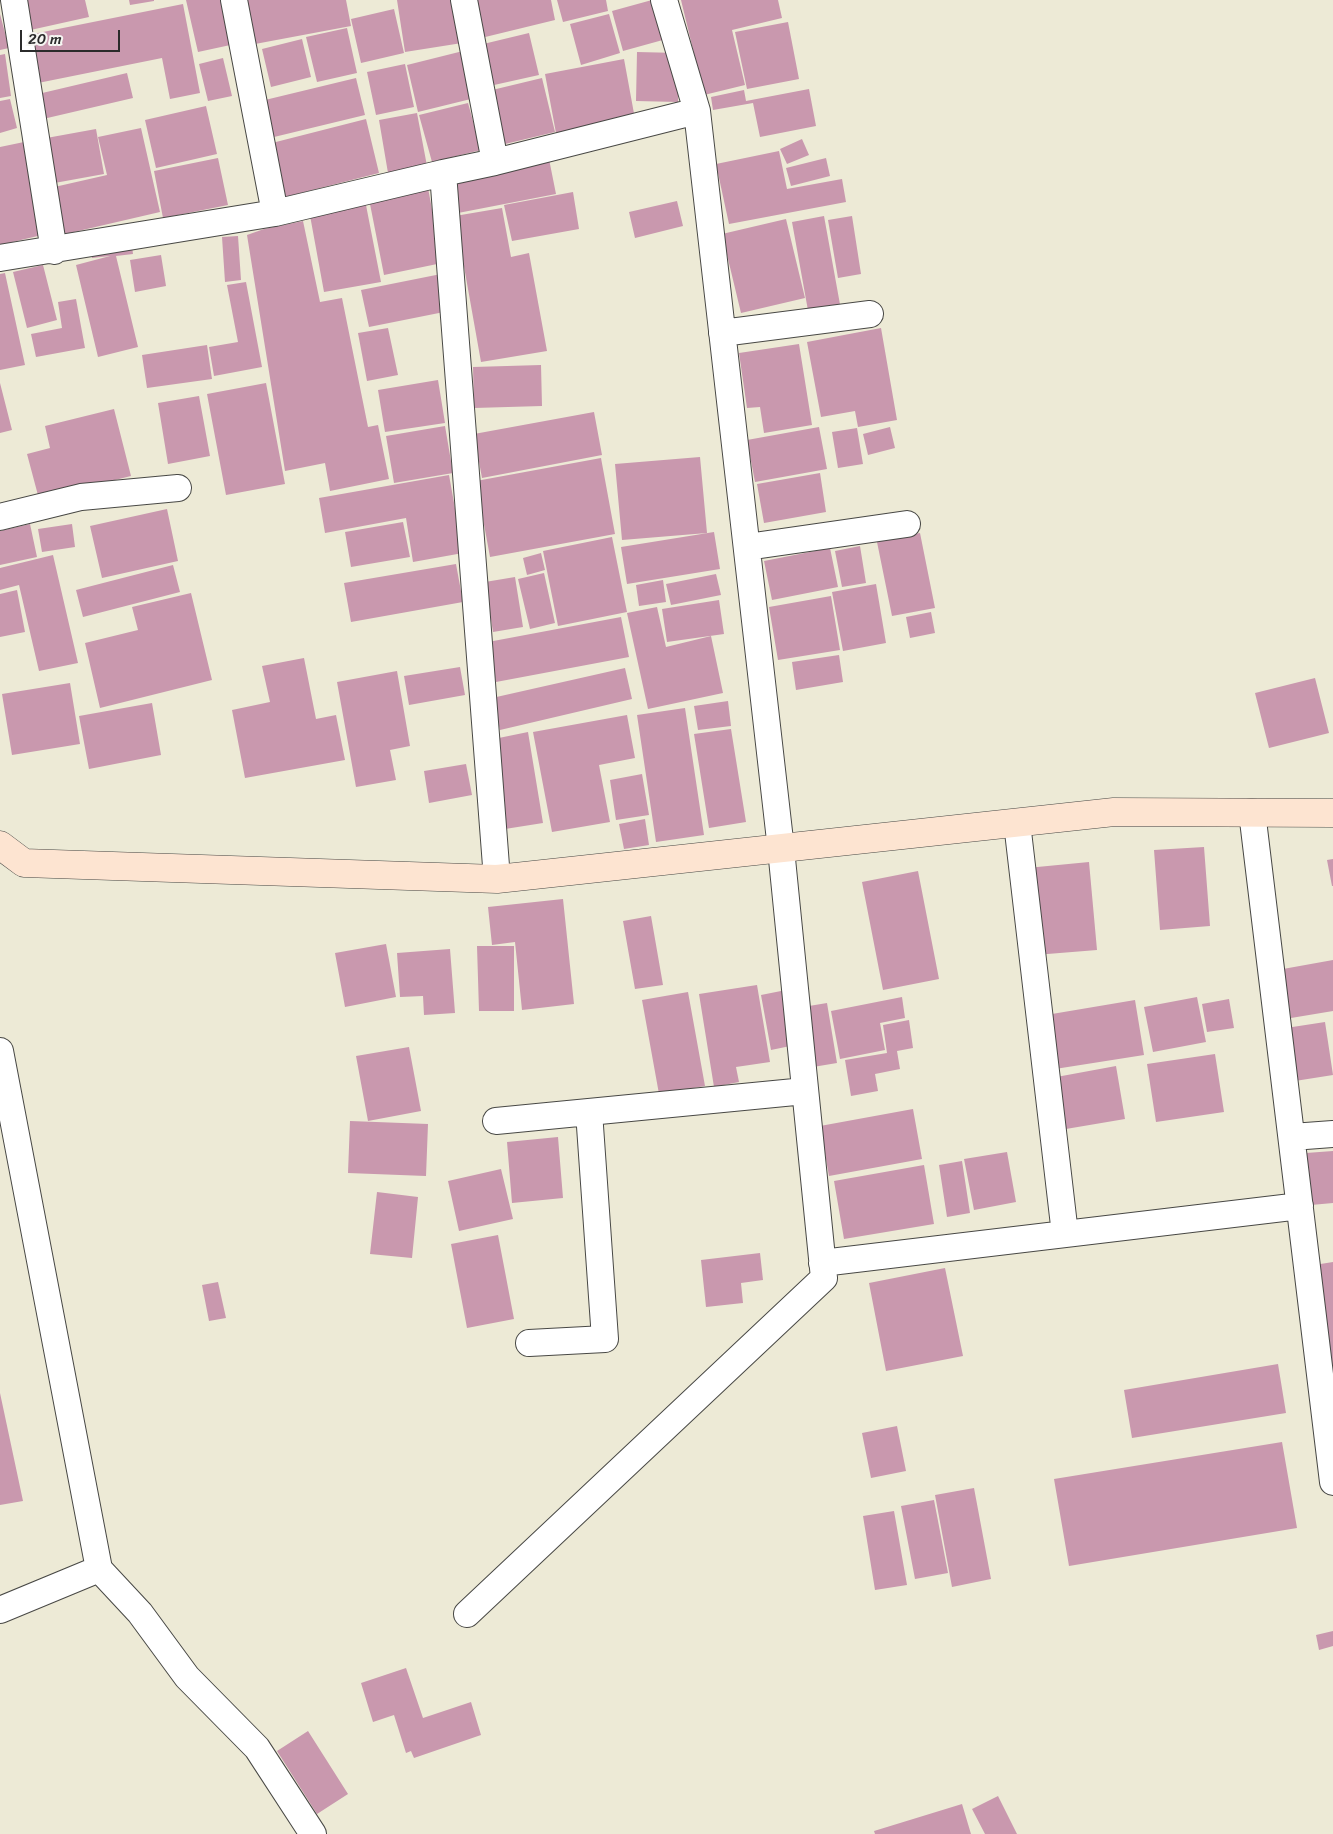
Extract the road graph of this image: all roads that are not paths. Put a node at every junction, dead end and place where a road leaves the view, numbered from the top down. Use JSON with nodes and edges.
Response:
{"nodes":[{"id":1,"x":14,"y":0,"type":"edge"},
{"id":2,"x":234,"y":0,"type":"edge"},
{"id":3,"x":464,"y":0,"type":"edge"},
{"id":4,"x":664,"y":0,"type":"edge"},
{"id":5,"x":697,"y":111,"type":"junction"},
{"id":6,"x":495,"y":162,"type":"junction"},
{"id":7,"x":442,"y":173,"type":"junction"},
{"id":8,"x":275,"y":213,"type":"junction"},
{"id":9,"x":54,"y":250,"type":"junction"},
{"id":10,"x":0,"y":258,"type":"edge"},
{"id":11,"x":870,"y":314,"type":"dead end"},
{"id":12,"x":722,"y":333,"type":"junction"},
{"id":13,"x":178,"y":488,"type":"dead end"},
{"id":14,"x":0,"y":517,"type":"edge"},
{"id":15,"x":907,"y":524,"type":"dead end"},
{"id":16,"x":747,"y":547,"type":"junction"},
{"id":17,"x":1252,"y":812,"type":"junction"},
{"id":18,"x":1333,"y":813,"type":"edge"},
{"id":19,"x":1017,"y":823,"type":"junction"},
{"id":20,"x":0,"y":845,"type":"edge"},
{"id":21,"x":782,"y":849,"type":"junction"},
{"id":22,"x":497,"y":879,"type":"junction"},
{"id":23,"x":0,"y":1051,"type":"edge"},
{"id":24,"x":805,"y":1091,"type":"junction"},
{"id":25,"x":589,"y":1112,"type":"junction"},
{"id":26,"x":496,"y":1121,"type":"dead end"},
{"id":27,"x":1333,"y":1134,"type":"edge"},
{"id":28,"x":1292,"y":1137,"type":"junction"},
{"id":29,"x":1300,"y":1206,"type":"junction"},
{"id":30,"x":1065,"y":1234,"type":"junction"},
{"id":31,"x":822,"y":1263,"type":"junction"},
{"id":32,"x":529,"y":1343,"type":"dead end"},
{"id":33,"x":1326,"y":1373,"type":"edge"},
{"id":34,"x":1333,"y":1482,"type":"edge"},
{"id":35,"x":99,"y":1569,"type":"junction"},
{"id":36,"x":0,"y":1610,"type":"edge"},
{"id":37,"x":467,"y":1614,"type":"dead end"},
{"id":38,"x":313,"y":1834,"type":"edge"}],
"edges":[{"from":1,"to":9,"type":"street"},
{"from":2,"to":8,"type":"street"},
{"from":3,"to":6,"type":"street"},
{"from":4,"to":5,"type":"street"},
{"from":5,"to":6,"type":"street"},
{"from":5,"to":12,"type":"street"},
{"from":6,"to":7,"type":"street"},
{"from":7,"to":8,"type":"street"},
{"from":7,"to":22,"type":"street"},
{"from":8,"to":9,"type":"street"},
{"from":9,"to":10,"type":"street"},
{"from":11,"to":12,"type":"street"},
{"from":12,"to":16,"type":"street"},
{"from":13,"to":14,"type":"street"},
{"from":15,"to":16,"type":"street"},
{"from":16,"to":21,"type":"street"},
{"from":17,"to":18,"type":"street"},
{"from":17,"to":19,"type":"street"},
{"from":17,"to":28,"type":"street"},
{"from":19,"to":21,"type":"street"},
{"from":19,"to":30,"type":"street"},
{"from":20,"to":22,"type":"street"},
{"from":21,"to":22,"type":"street"},
{"from":21,"to":24,"type":"street"},
{"from":23,"to":35,"type":"street"},
{"from":24,"to":25,"type":"street"},
{"from":24,"to":31,"type":"street"},
{"from":25,"to":26,"type":"street"},
{"from":25,"to":32,"type":"street"},
{"from":27,"to":28,"type":"street"},
{"from":28,"to":29,"type":"street"},
{"from":29,"to":30,"type":"street"},
{"from":29,"to":33,"type":"street"},
{"from":30,"to":31,"type":"street"},
{"from":31,"to":37,"type":"street"},
{"from":33,"to":34,"type":"street"},
{"from":35,"to":36,"type":"street"},
{"from":35,"to":38,"type":"street"}]}
